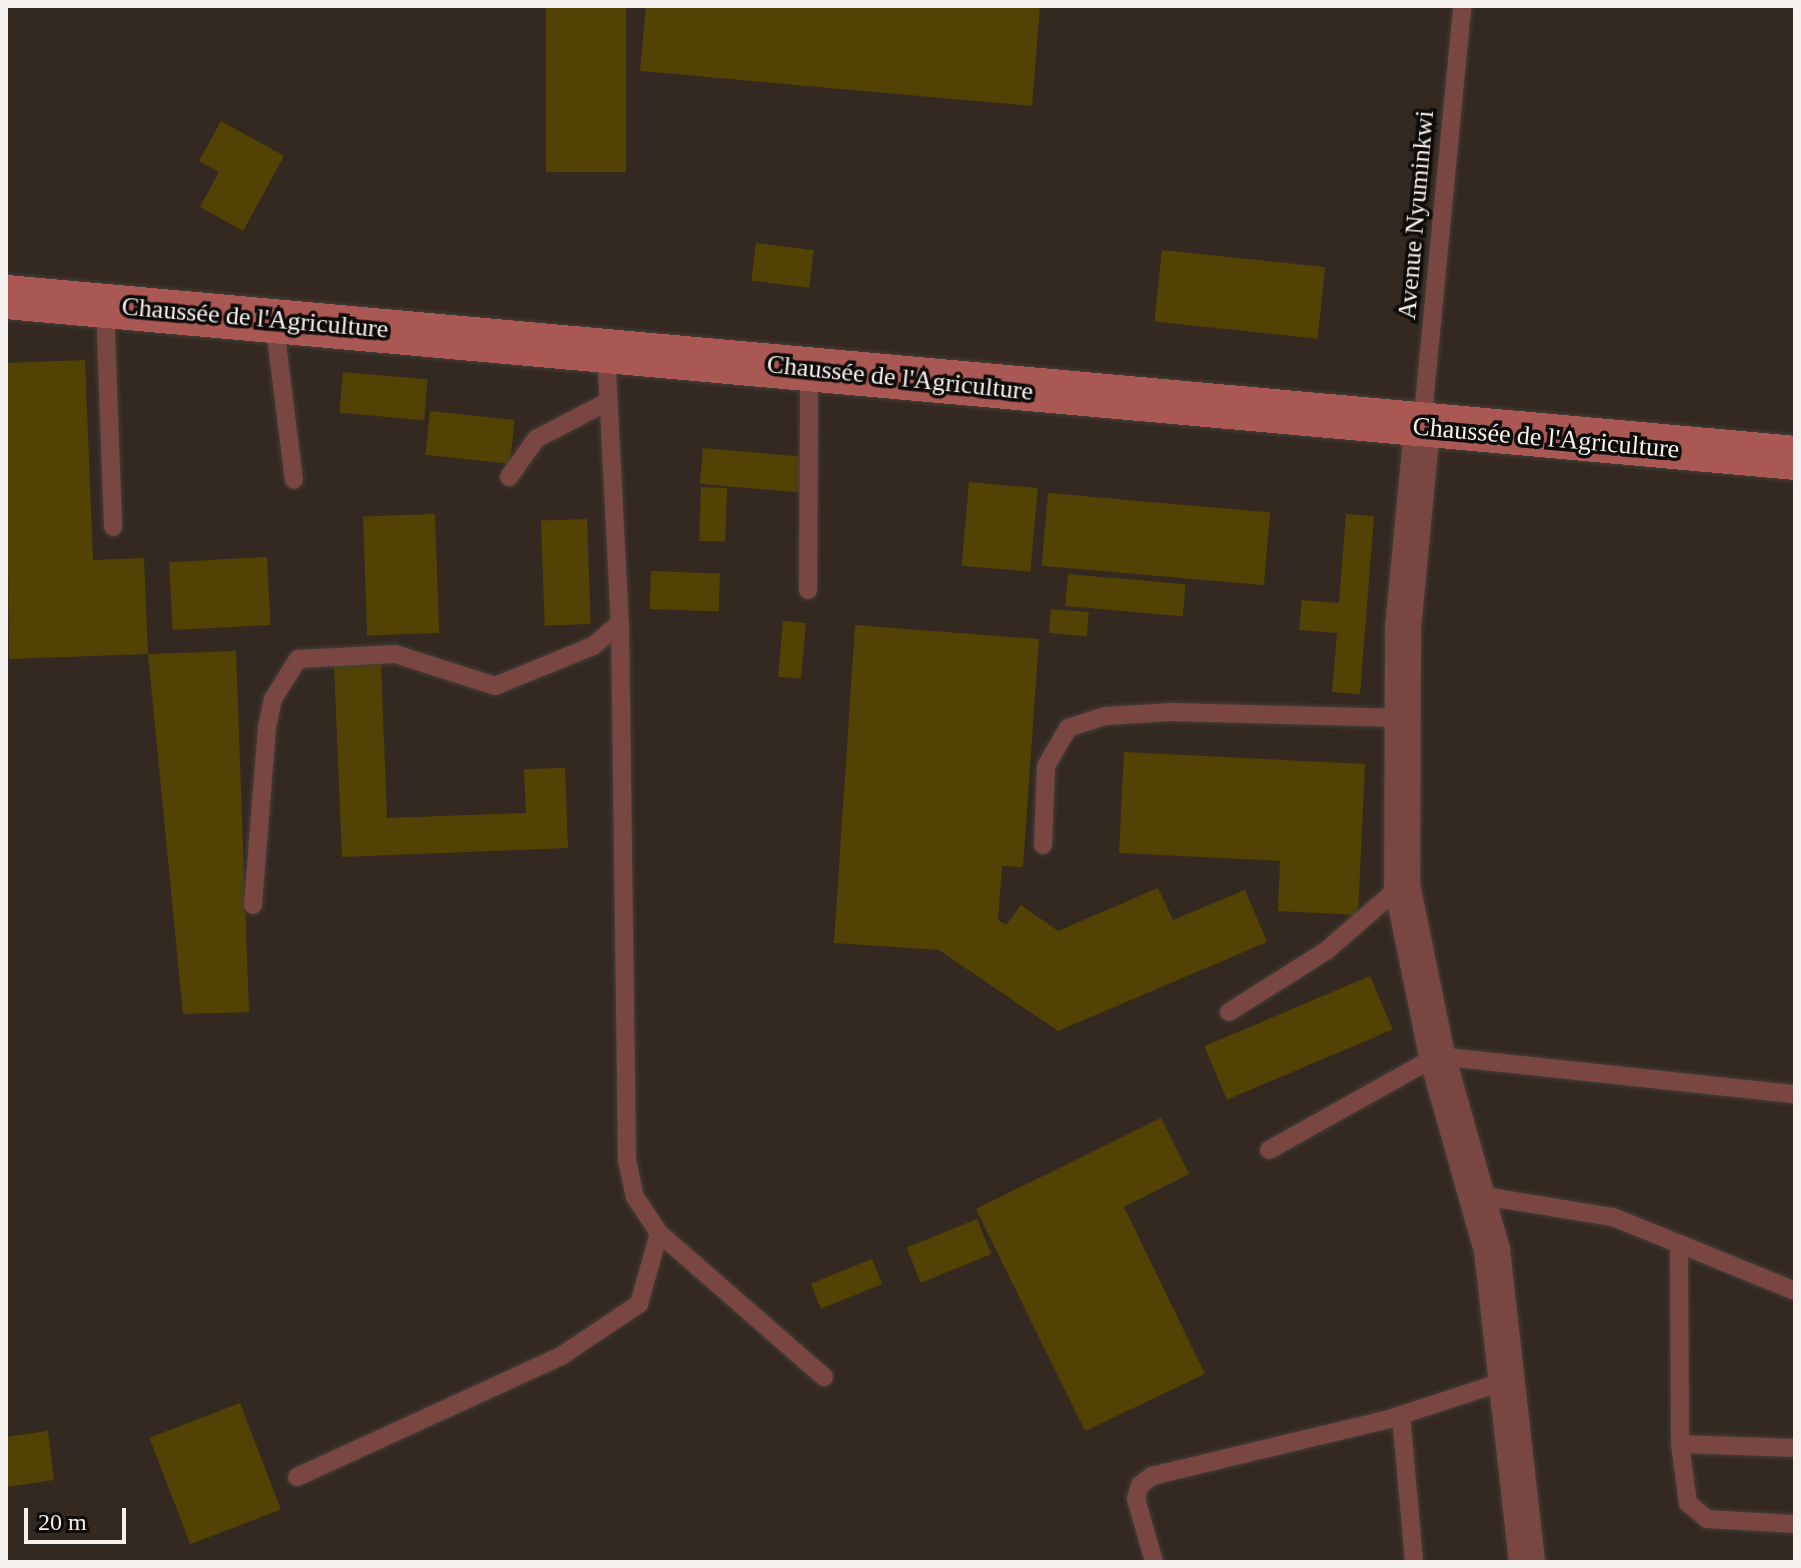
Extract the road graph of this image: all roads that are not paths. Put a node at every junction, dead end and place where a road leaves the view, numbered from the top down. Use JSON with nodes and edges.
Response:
{"nodes":[{"id":1,"x":1462,"y":6,"type":"edge"},
{"id":2,"x":6,"y":297,"type":"edge"},
{"id":3,"x":105,"y":306,"type":"junction"},
{"id":4,"x":274,"y":320,"type":"junction"},
{"id":5,"x":606,"y":347,"type":"junction"},
{"id":6,"x":809,"y":369,"type":"junction"},
{"id":7,"x":609,"y":401,"type":"junction"},
{"id":8,"x":1422,"y":428,"type":"junction"},
{"id":9,"x":1795,"y":458,"type":"edge"},
{"id":10,"x":509,"y":477,"type":"dead end"},
{"id":11,"x":294,"y":480,"type":"dead end"},
{"id":12,"x":113,"y":527,"type":"dead end"},
{"id":13,"x":808,"y":590,"type":"dead end"},
{"id":14,"x":620,"y":623,"type":"junction"},
{"id":15,"x":1401,"y":718,"type":"junction"},
{"id":16,"x":1043,"y":845,"type":"dead end"},
{"id":17,"x":1402,"y":885,"type":"junction"},
{"id":18,"x":253,"y":905,"type":"dead end"},
{"id":19,"x":1229,"y":1012,"type":"dead end"},
{"id":20,"x":1437,"y":1056,"type":"junction"},
{"id":21,"x":1795,"y":1094,"type":"edge"},
{"id":22,"x":1269,"y":1150,"type":"dead end"},
{"id":23,"x":1478,"y":1195,"type":"junction"},
{"id":24,"x":659,"y":1233,"type":"junction"},
{"id":25,"x":1679,"y":1244,"type":"junction"},
{"id":26,"x":1795,"y":1291,"type":"edge"},
{"id":27,"x":824,"y":1377,"type":"dead end"},
{"id":28,"x":1502,"y":1382,"type":"junction"},
{"id":29,"x":1401,"y":1415,"type":"junction"},
{"id":30,"x":1680,"y":1444,"type":"junction"},
{"id":31,"x":1795,"y":1448,"type":"edge"},
{"id":32,"x":297,"y":1477,"type":"dead end"},
{"id":33,"x":1795,"y":1524,"type":"edge"},
{"id":34,"x":1154,"y":1562,"type":"edge"},
{"id":35,"x":1414,"y":1562,"type":"edge"},
{"id":36,"x":1527,"y":1562,"type":"edge"}],
"edges":[{"from":1,"to":8,"type":"lane","name":"Avenue Nyuminkwi"},
{"from":2,"to":3,"type":"street","name":"Chaussée de l'Agriculture"},
{"from":3,"to":4,"type":"street","name":"Chaussée de l'Agriculture"},
{"from":3,"to":12,"type":"lane"},
{"from":4,"to":5,"type":"street","name":"Chaussée de l'Agriculture"},
{"from":4,"to":11,"type":"lane"},
{"from":5,"to":6,"type":"street","name":"Chaussée de l'Agriculture"},
{"from":5,"to":7,"type":"lane"},
{"from":6,"to":8,"type":"street","name":"Chaussée de l'Agriculture"},
{"from":6,"to":13,"type":"lane"},
{"from":7,"to":10,"type":"lane"},
{"from":7,"to":14,"type":"lane"},
{"from":8,"to":9,"type":"street","name":"Chaussée de l'Agriculture"},
{"from":8,"to":15,"type":"street"},
{"from":14,"to":18,"type":"lane"},
{"from":14,"to":24,"type":"lane"},
{"from":15,"to":16,"type":"lane"},
{"from":15,"to":17,"type":"street"},
{"from":17,"to":19,"type":"lane"},
{"from":17,"to":20,"type":"street"},
{"from":20,"to":21,"type":"lane"},
{"from":20,"to":22,"type":"lane"},
{"from":20,"to":23,"type":"street"},
{"from":23,"to":25,"type":"lane"},
{"from":23,"to":28,"type":"street"},
{"from":24,"to":27,"type":"lane"},
{"from":24,"to":32,"type":"lane"},
{"from":25,"to":26,"type":"lane"},
{"from":25,"to":30,"type":"lane"},
{"from":28,"to":29,"type":"lane"},
{"from":28,"to":36,"type":"street"},
{"from":29,"to":34,"type":"lane"},
{"from":29,"to":35,"type":"lane"},
{"from":30,"to":31,"type":"lane"},
{"from":30,"to":33,"type":"lane"}]}
